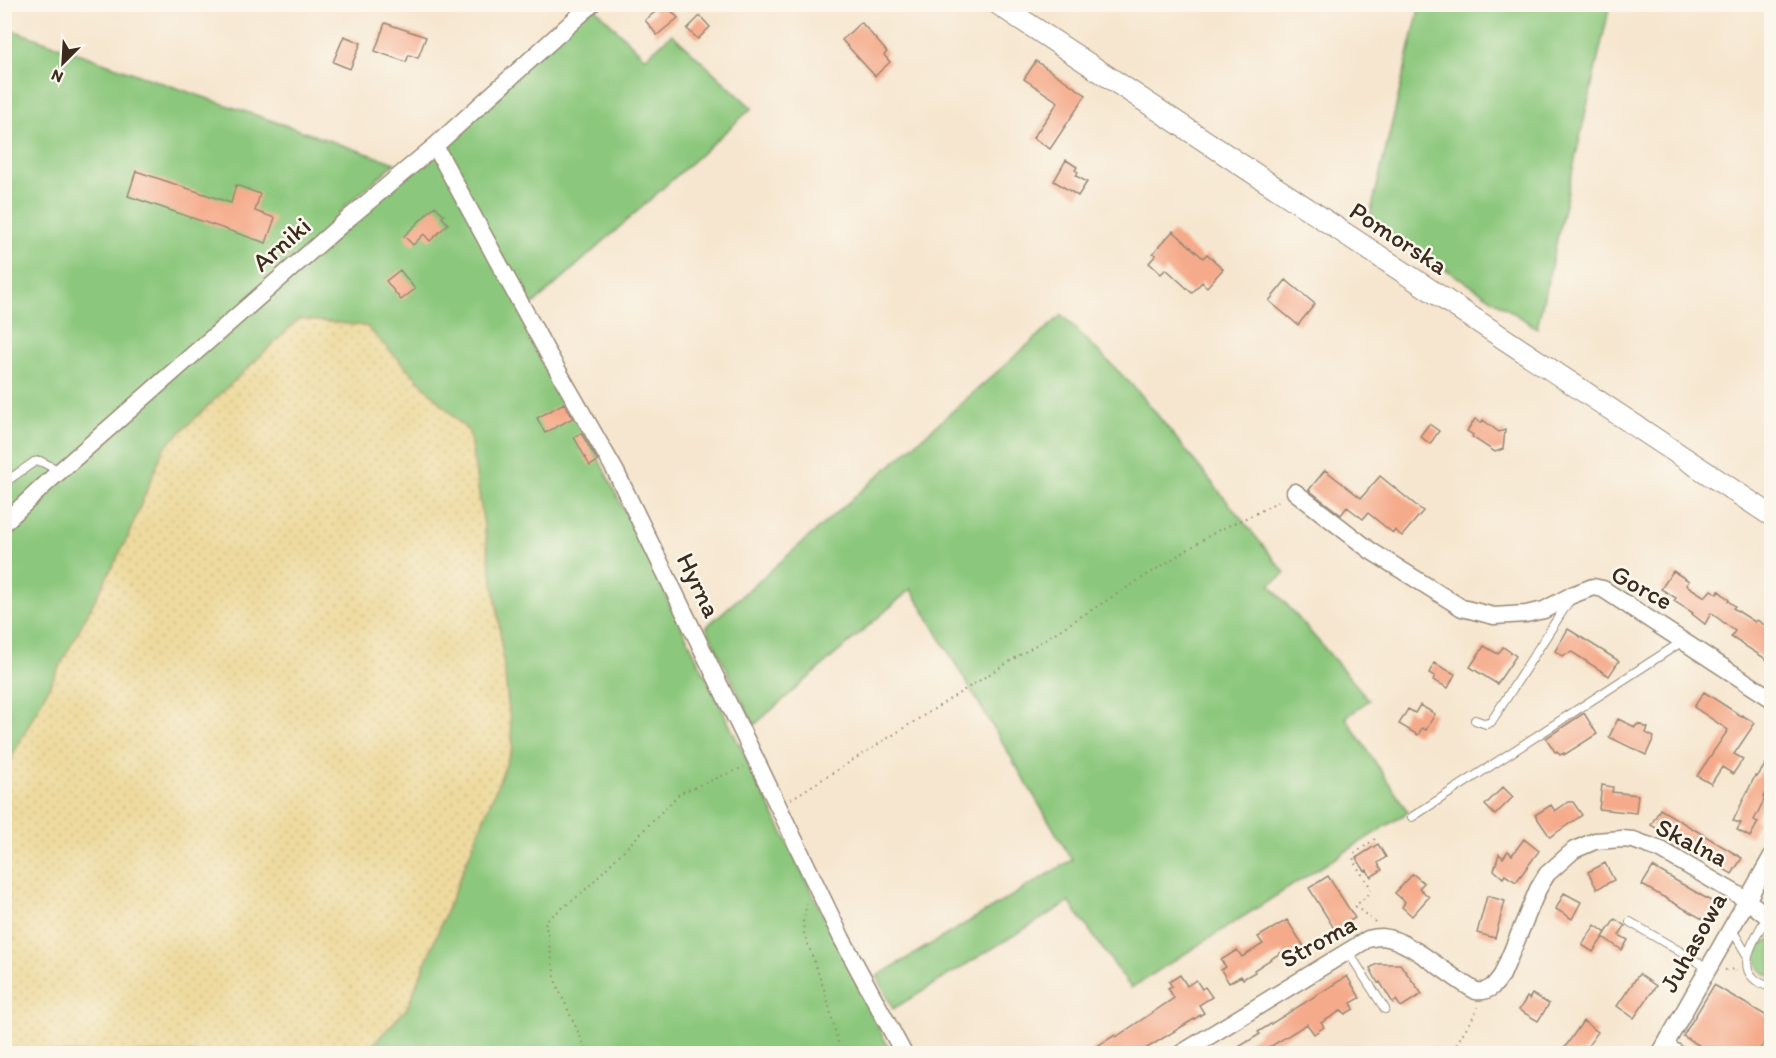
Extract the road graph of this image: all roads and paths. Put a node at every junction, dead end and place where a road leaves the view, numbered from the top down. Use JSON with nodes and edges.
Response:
{"nodes":[{"id":1,"x":592,"y":4,"type":"edge"},
{"id":2,"x":998,"y":4,"type":"edge"},
{"id":3,"x":435,"y":146,"type":"junction"},
{"id":4,"x":60,"y":471,"type":"junction"},
{"id":5,"x":4,"y":483,"type":"edge"},
{"id":6,"x":1295,"y":492,"type":"joint"},
{"id":7,"x":1772,"y":516,"type":"edge"},
{"id":8,"x":4,"y":523,"type":"edge"},
{"id":9,"x":1572,"y":595,"type":"junction"},
{"id":10,"x":1683,"y":640,"type":"junction"},
{"id":11,"x":1772,"y":699,"type":"edge"},
{"id":12,"x":1474,"y":720,"type":"dead end"},
{"id":13,"x":757,"y":762,"type":"junction"},
{"id":14,"x":778,"y":807,"type":"junction"},
{"id":15,"x":1412,"y":817,"type":"dead end"},
{"id":16,"x":1375,"y":839,"type":"dead end"},
{"id":17,"x":1772,"y":856,"type":"edge"},
{"id":18,"x":811,"y":876,"type":"junction"},
{"id":19,"x":1747,"y":900,"type":"junction"},
{"id":20,"x":1769,"y":919,"type":"edge"},
{"id":21,"x":1374,"y":920,"type":"dead end"},
{"id":22,"x":1630,"y":922,"type":"dead end"},
{"id":23,"x":1731,"y":928,"type":"junction"},
{"id":24,"x":1347,"y":950,"type":"junction"},
{"id":25,"x":1747,"y":955,"type":"junction"},
{"id":26,"x":1708,"y":968,"type":"junction"},
{"id":27,"x":1772,"y":987,"type":"edge"},
{"id":28,"x":1483,"y":992,"type":"junction"},
{"id":29,"x":1385,"y":1009,"type":"dead end"},
{"id":30,"x":1667,"y":1050,"type":"edge"},
{"id":31,"x":588,"y":1053,"type":"edge"},
{"id":32,"x":841,"y":1053,"type":"edge"},
{"id":33,"x":904,"y":1053,"type":"edge"},
{"id":34,"x":1180,"y":1053,"type":"edge"},
{"id":35,"x":1450,"y":1053,"type":"edge"}],
"edges":[{"from":1,"to":3,"type":"street","name":"Arniki"},
{"from":2,"to":7,"type":"street","name":"Pomorska"},
{"from":3,"to":4,"type":"street","name":"Arniki"},
{"from":3,"to":13,"type":"street","name":"Hyrna"},
{"from":4,"to":5,"type":"lane"},
{"from":4,"to":8,"type":"street","name":"Arniki"},
{"from":6,"to":9,"type":"street","name":"Gorce"},
{"from":6,"to":14,"type":"path"},
{"from":9,"to":10,"type":"street","name":"Gorce"},
{"from":9,"to":12,"type":"lane"},
{"from":10,"to":11,"type":"street","name":"Gorce"},
{"from":10,"to":15,"type":"lane"},
{"from":13,"to":14,"type":"street","name":"Hyrna"},
{"from":13,"to":31,"type":"path"},
{"from":14,"to":18,"type":"street","name":"Hyrna"},
{"from":16,"to":21,"type":"path"},
{"from":17,"to":19,"type":"street","name":"Juhasowa"},
{"from":18,"to":32,"type":"path"},
{"from":18,"to":33,"type":"street","name":"Hyrna"},
{"from":19,"to":20,"type":"street","name":"Skalna"},
{"from":19,"to":23,"type":"street","name":"Juhasowa"},
{"from":19,"to":28,"type":"street","name":"Skalna"},
{"from":20,"to":25,"type":"lane"},
{"from":22,"to":26,"type":"lane"},
{"from":23,"to":25,"type":"lane"},
{"from":23,"to":26,"type":"street","name":"Juhasowa"},
{"from":24,"to":28,"type":"street","name":"Stroma"},
{"from":24,"to":29,"type":"lane"},
{"from":24,"to":34,"type":"street","name":"Stroma"},
{"from":25,"to":27,"type":"lane"},
{"from":26,"to":30,"type":"street","name":"Juhasowa"},
{"from":28,"to":35,"type":"path"}]}
